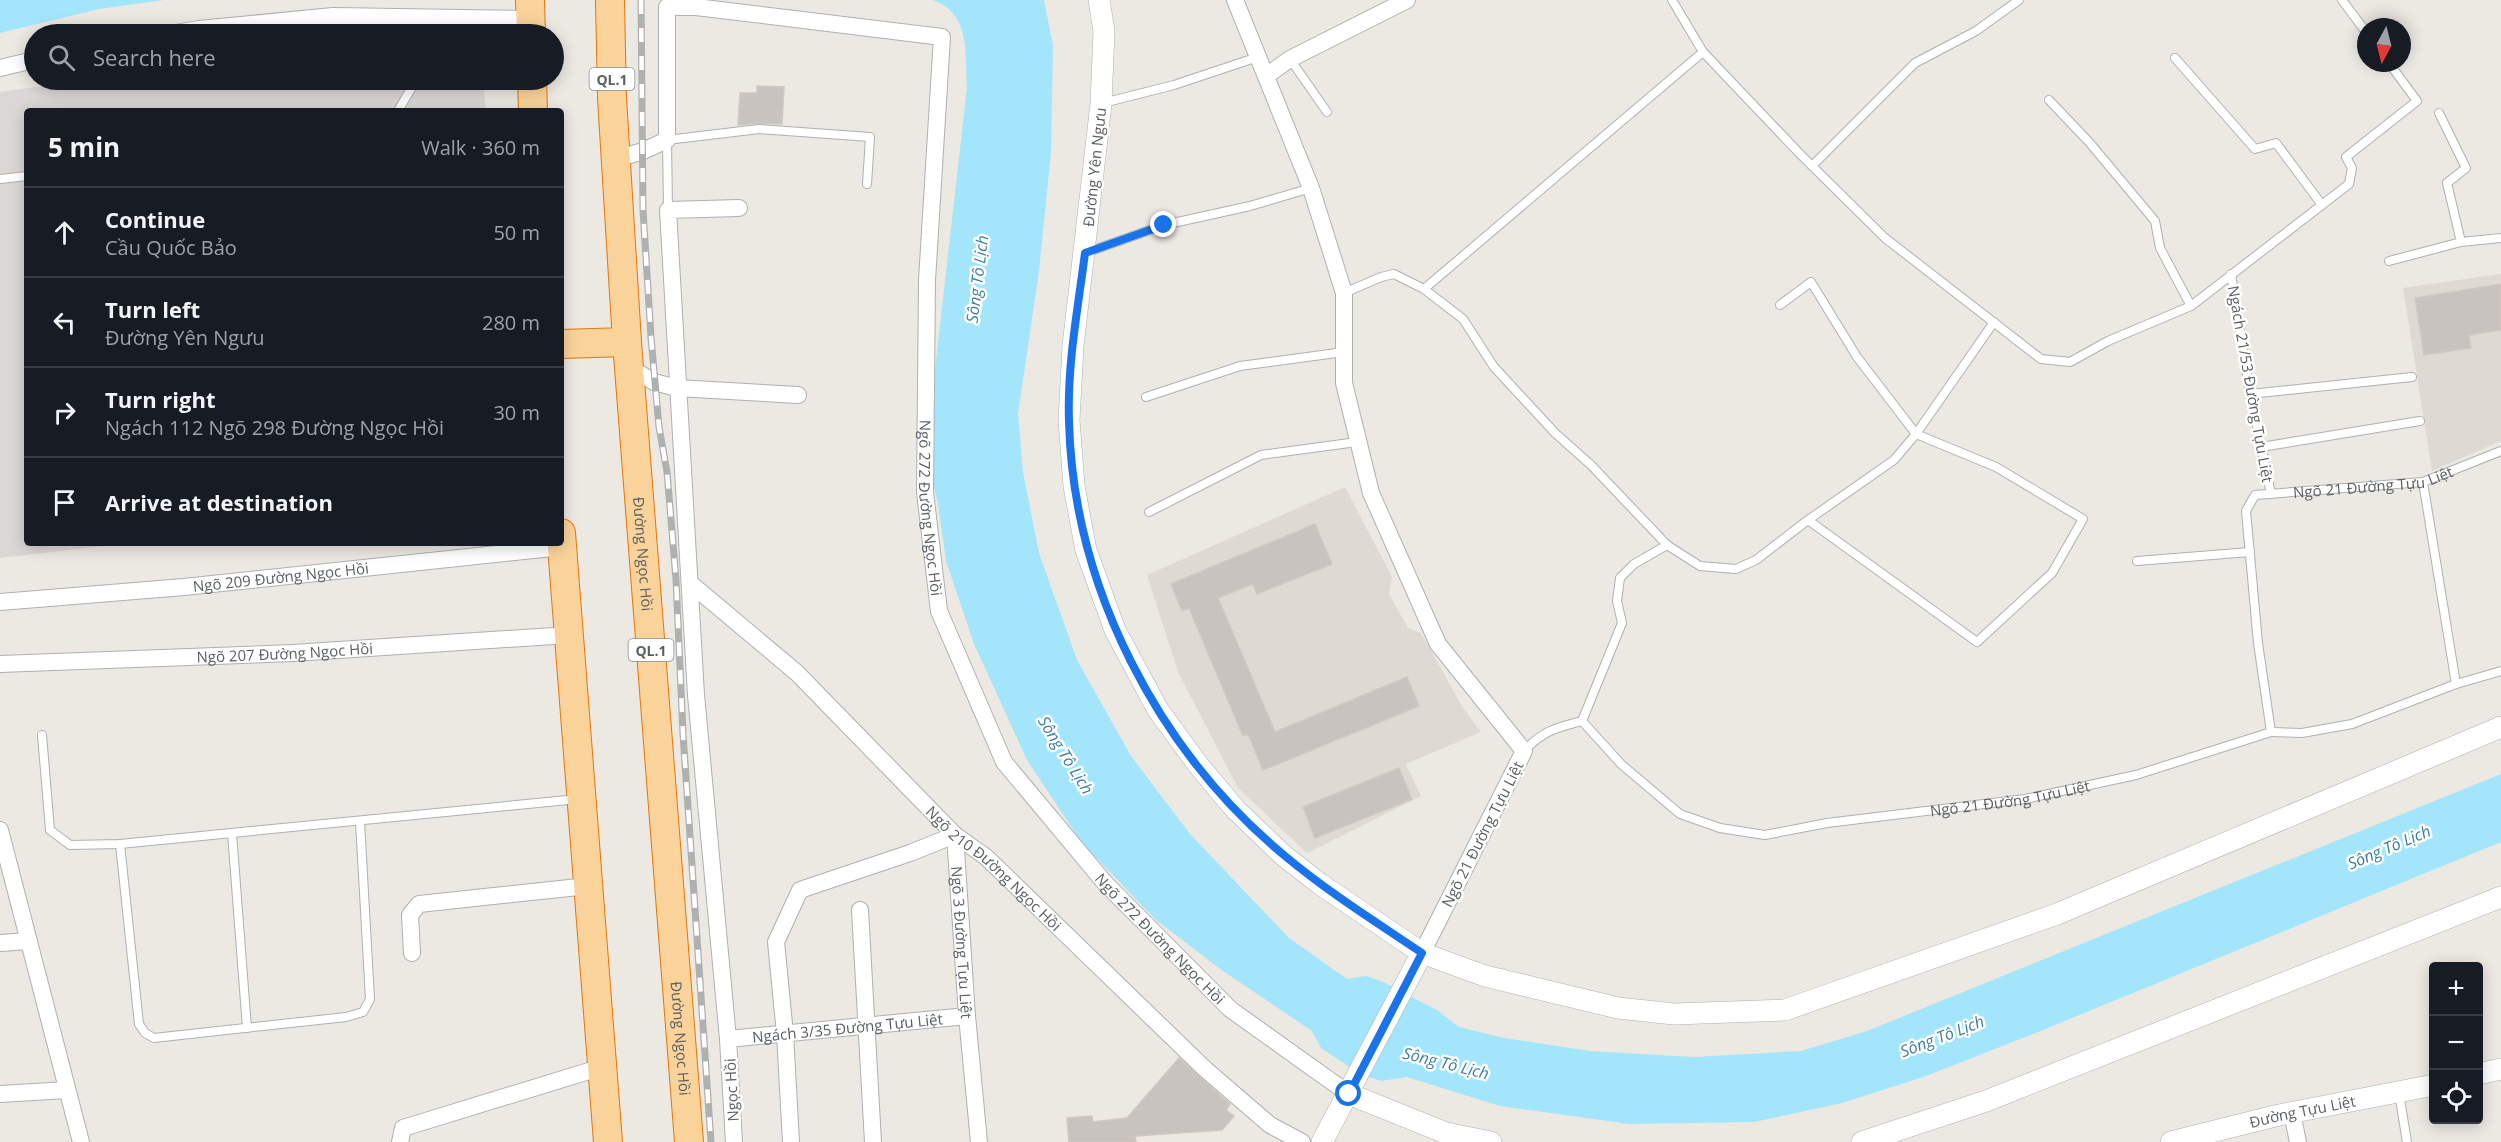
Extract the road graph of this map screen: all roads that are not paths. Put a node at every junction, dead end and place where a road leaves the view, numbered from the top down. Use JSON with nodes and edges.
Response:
{"nodes":[{"id":1,"x":610,"y":0,"type":"edge"},
{"id":2,"x":1099,"y":0,"type":"edge"},
{"id":3,"x":1235,"y":0,"type":"edge"},
{"id":4,"x":1407,"y":0,"type":"edge"},
{"id":5,"x":1672,"y":0,"type":"edge"},
{"id":6,"x":2019,"y":0,"type":"edge"},
{"id":7,"x":2342,"y":0,"type":"edge"},
{"id":8,"x":530,"y":18,"type":"edge"},
{"id":9,"x":2357,"y":20,"type":"edge"},
{"id":10,"x":251,"y":24,"type":"edge"},
{"id":11,"x":1703,"y":52,"type":"junction"},
{"id":12,"x":1258,"y":57,"type":"junction"},
{"id":13,"x":2175,"y":58,"type":"dead end"},
{"id":14,"x":1290,"y":59,"type":"junction"},
{"id":15,"x":24,"y":62,"type":"edge"},
{"id":16,"x":0,"y":68,"type":"edge"},
{"id":17,"x":2396,"y":72,"type":"edge"},
{"id":18,"x":1266,"y":76,"type":"junction"},
{"id":19,"x":410,"y":90,"type":"edge"},
{"id":20,"x":532,"y":90,"type":"edge"},
{"id":21,"x":2049,"y":100,"type":"dead end"},
{"id":22,"x":1101,"y":104,"type":"junction"},
{"id":23,"x":400,"y":108,"type":"edge"},
{"id":24,"x":533,"y":108,"type":"edge"},
{"id":25,"x":1327,"y":112,"type":"dead end"},
{"id":26,"x":2439,"y":113,"type":"dead end"},
{"id":27,"x":667,"y":140,"type":"junction"},
{"id":28,"x":616,"y":159,"type":"junction"},
{"id":29,"x":1812,"y":166,"type":"junction"},
{"id":30,"x":24,"y":176,"type":"edge"},
{"id":31,"x":0,"y":179,"type":"edge"},
{"id":32,"x":867,"y":184,"type":"dead end"},
{"id":33,"x":1311,"y":188,"type":"junction"},
{"id":34,"x":2322,"y":205,"type":"junction"},
{"id":35,"x":739,"y":208,"type":"dead end"},
{"id":36,"x":668,"y":210,"type":"junction"},
{"id":37,"x":2501,"y":238,"type":"edge"},
{"id":38,"x":2461,"y":242,"type":"junction"},
{"id":39,"x":1085,"y":253,"type":"junction"},
{"id":40,"x":2389,"y":261,"type":"dead end"},
{"id":41,"x":2231,"y":274,"type":"junction"},
{"id":42,"x":1424,"y":289,"type":"junction"},
{"id":43,"x":1344,"y":293,"type":"junction"},
{"id":44,"x":1780,"y":305,"type":"dead end"},
{"id":45,"x":2191,"y":306,"type":"junction"},
{"id":46,"x":1994,"y":322,"type":"junction"},
{"id":47,"x":564,"y":344,"type":"edge"},
{"id":48,"x":1344,"y":352,"type":"junction"},
{"id":49,"x":628,"y":355,"type":"junction"},
{"id":50,"x":2412,"y":376,"type":"dead end"},
{"id":51,"x":677,"y":388,"type":"junction"},
{"id":52,"x":2250,"y":394,"type":"junction"},
{"id":53,"x":798,"y":395,"type":"dead end"},
{"id":54,"x":1146,"y":397,"type":"dead end"},
{"id":55,"x":2420,"y":421,"type":"dead end"},
{"id":56,"x":1916,"y":434,"type":"junction"},
{"id":57,"x":1357,"y":442,"type":"junction"},
{"id":58,"x":2261,"y":447,"type":"junction"},
{"id":59,"x":2501,"y":451,"type":"edge"},
{"id":60,"x":2423,"y":482,"type":"junction"},
{"id":61,"x":2271,"y":494,"type":"junction"},
{"id":62,"x":1149,"y":512,"type":"dead end"},
{"id":63,"x":1808,"y":520,"type":"junction"},
{"id":64,"x":1667,"y":545,"type":"junction"},
{"id":65,"x":514,"y":546,"type":"edge"},
{"id":66,"x":562,"y":546,"type":"edge"},
{"id":67,"x":2250,"y":552,"type":"junction"},
{"id":68,"x":2137,"y":561,"type":"dead end"},
{"id":69,"x":691,"y":584,"type":"junction"},
{"id":70,"x":0,"y":602,"type":"edge"},
{"id":71,"x":569,"y":635,"type":"junction"},
{"id":72,"x":0,"y":664,"type":"edge"},
{"id":73,"x":2501,"y":671,"type":"edge"},
{"id":74,"x":2456,"y":684,"type":"junction"},
{"id":75,"x":1582,"y":721,"type":"junction"},
{"id":76,"x":2501,"y":727,"type":"edge"},
{"id":77,"x":2271,"y":732,"type":"junction"},
{"id":78,"x":42,"y":735,"type":"dead end"},
{"id":79,"x":1524,"y":752,"type":"junction"},
{"id":80,"x":582,"y":799,"type":"junction"},
{"id":81,"x":360,"y":822,"type":"junction"},
{"id":82,"x":0,"y":830,"type":"edge"},
{"id":83,"x":232,"y":833,"type":"junction"},
{"id":84,"x":955,"y":835,"type":"junction"},
{"id":85,"x":120,"y":844,"type":"junction"},
{"id":86,"x":588,"y":886,"type":"junction"},
{"id":87,"x":2501,"y":897,"type":"edge"},
{"id":88,"x":860,"y":910,"type":"dead end"},
{"id":89,"x":28,"y":941,"type":"junction"},
{"id":90,"x":0,"y":943,"type":"edge"},
{"id":91,"x":412,"y":953,"type":"dead end"},
{"id":92,"x":1422,"y":953,"type":"junction"},
{"id":93,"x":967,"y":1016,"type":"junction"},
{"id":94,"x":867,"y":1026,"type":"junction"},
{"id":95,"x":247,"y":1028,"type":"junction"},
{"id":96,"x":785,"y":1034,"type":"junction"},
{"id":97,"x":728,"y":1039,"type":"junction"},
{"id":98,"x":602,"y":1066,"type":"junction"},
{"id":99,"x":1353,"y":1086,"type":"junction"},
{"id":100,"x":2429,"y":1086,"type":"edge"},
{"id":101,"x":67,"y":1090,"type":"junction"},
{"id":102,"x":2399,"y":1093,"type":"junction"},
{"id":103,"x":0,"y":1094,"type":"edge"},
{"id":104,"x":2292,"y":1113,"type":"junction"},
{"id":105,"x":2228,"y":1135,"type":"edge"},
{"id":106,"x":81,"y":1142,"type":"edge"},
{"id":107,"x":400,"y":1142,"type":"edge"},
{"id":108,"x":608,"y":1142,"type":"edge"},
{"id":109,"x":689,"y":1142,"type":"edge"},
{"id":110,"x":734,"y":1142,"type":"edge"},
{"id":111,"x":791,"y":1142,"type":"edge"},
{"id":112,"x":873,"y":1142,"type":"edge"},
{"id":113,"x":979,"y":1142,"type":"edge"},
{"id":114,"x":1302,"y":1142,"type":"edge"},
{"id":115,"x":1322,"y":1142,"type":"edge"},
{"id":116,"x":1491,"y":1142,"type":"edge"},
{"id":117,"x":1862,"y":1142,"type":"edge"},
{"id":118,"x":2171,"y":1142,"type":"edge"},
{"id":119,"x":2298,"y":1142,"type":"edge"},
{"id":120,"x":2407,"y":1142,"type":"edge"}],
"edges":[{"from":1,"to":28,"type":"highway","name":"Đường Ngọc Hồi","number":"QL.1"},
{"from":2,"to":22,"type":"street","name":"Đường Yên Ngưu"},
{"from":3,"to":12,"type":"street"},
{"from":4,"to":14,"type":"street"},
{"from":5,"to":11,"type":"lane"},
{"from":6,"to":29,"type":"lane"},
{"from":7,"to":9,"type":"lane"},
{"from":8,"to":10,"type":"street"},
{"from":11,"to":29,"type":"lane"},
{"from":11,"to":42,"type":"lane"},
{"from":12,"to":18,"type":"street"},
{"from":12,"to":22,"type":"lane"},
{"from":13,"to":34,"type":"lane"},
{"from":14,"to":18,"type":"street"},
{"from":14,"to":25,"type":"lane"},
{"from":15,"to":16,"type":"street"},
{"from":17,"to":34,"type":"lane"},
{"from":18,"to":33,"type":"street"},
{"from":19,"to":23,"type":"lane"},
{"from":20,"to":24,"type":"highway"},
{"from":21,"to":45,"type":"lane"},
{"from":22,"to":39,"type":"street","name":"Đường Yên Ngưu"},
{"from":26,"to":38,"type":"lane"},
{"from":27,"to":28,"type":"street"},
{"from":27,"to":32,"type":"lane"},
{"from":27,"to":36,"type":"lane"},
{"from":27,"to":99,"type":"street","name":"Ngõ 272 Đường Ngọc Hồi"},
{"from":28,"to":49,"type":"highway","name":"Đường Ngọc Hồi","number":"QL.1"},
{"from":29,"to":46,"type":"lane"},
{"from":30,"to":31,"type":"lane"},
{"from":33,"to":39,"type":"lane"},
{"from":33,"to":43,"type":"street"},
{"from":34,"to":41,"type":"lane"},
{"from":35,"to":36,"type":"street"},
{"from":36,"to":51,"type":"street","name":"Ngọc Hồi"},
{"from":37,"to":38,"type":"lane"},
{"from":38,"to":40,"type":"lane"},
{"from":39,"to":92,"type":"street","name":"Đường Yên Ngưu"},
{"from":41,"to":45,"type":"lane"},
{"from":41,"to":52,"type":"lane","name":"Ngách 21/53 Đường Tựu Liệt"},
{"from":42,"to":43,"type":"lane"},
{"from":42,"to":64,"type":"lane"},
{"from":43,"to":48,"type":"street"},
{"from":44,"to":56,"type":"lane"},
{"from":45,"to":46,"type":"lane"},
{"from":46,"to":56,"type":"lane"},
{"from":47,"to":49,"type":"highway"},
{"from":48,"to":54,"type":"lane"},
{"from":48,"to":57,"type":"street"},
{"from":49,"to":51,"type":"street"},
{"from":49,"to":109,"type":"highway","name":"Đường Ngọc Hồi","number":"QL.1"},
{"from":50,"to":52,"type":"lane"},
{"from":51,"to":53,"type":"street"},
{"from":51,"to":69,"type":"street","name":"Ngọc Hồi"},
{"from":52,"to":58,"type":"lane","name":"Ngách 21/53 Đường Tựu Liệt"},
{"from":55,"to":58,"type":"lane"},
{"from":56,"to":63,"type":"lane"},
{"from":56,"to":63,"type":"lane"},
{"from":57,"to":62,"type":"lane"},
{"from":57,"to":79,"type":"street"},
{"from":58,"to":61,"type":"lane","name":"Ngách 21/53 Đường Tựu Liệt"},
{"from":59,"to":60,"type":"lane","name":"Ngõ 21 Đường Tựu Liệt"},
{"from":60,"to":61,"type":"lane","name":"Ngõ 21 Đường Tựu Liệt"},
{"from":60,"to":74,"type":"lane"},
{"from":61,"to":67,"type":"lane","name":"Ngõ 21 Đường Tựu Liệt"},
{"from":63,"to":64,"type":"lane"},
{"from":64,"to":75,"type":"lane"},
{"from":65,"to":70,"type":"street","name":"Ngõ 209 Đường Ngọc Hồi"},
{"from":66,"to":71,"type":"highway"},
{"from":67,"to":68,"type":"lane"},
{"from":67,"to":77,"type":"lane","name":"Ngõ 21 Đường Tựu Liệt"},
{"from":69,"to":84,"type":"street","name":"Ngõ 210 Đường Ngọc Hồi"},
{"from":69,"to":97,"type":"street","name":"Ngọc Hồi"},
{"from":71,"to":72,"type":"street","name":"Ngõ 207 Đường Ngọc Hồi"},
{"from":71,"to":80,"type":"highway"},
{"from":73,"to":74,"type":"lane"},
{"from":74,"to":77,"type":"lane"},
{"from":75,"to":77,"type":"lane","name":"Ngõ 21 Đường Tựu Liệt"},
{"from":75,"to":79,"type":"lane","name":"Ngõ 21 Đường Tựu Liệt"},
{"from":76,"to":92,"type":"street","name":"Đường Yên Ngưu"},
{"from":78,"to":85,"type":"lane"},
{"from":79,"to":92,"type":"street","name":"Ngõ 21 Đường Tựu Liệt"},
{"from":80,"to":81,"type":"lane"},
{"from":80,"to":86,"type":"highway"},
{"from":81,"to":83,"type":"lane"},
{"from":81,"to":95,"type":"lane"},
{"from":82,"to":89,"type":"street"},
{"from":83,"to":85,"type":"lane"},
{"from":83,"to":95,"type":"lane"},
{"from":84,"to":93,"type":"street","name":"Ngõ 3 Đường Tựu Liệt"},
{"from":84,"to":96,"type":"street"},
{"from":84,"to":114,"type":"street","name":"Ngõ 210 Đường Ngọc Hồi"},
{"from":85,"to":95,"type":"lane"},
{"from":86,"to":91,"type":"street"},
{"from":86,"to":98,"type":"highway"},
{"from":87,"to":117,"type":"street"},
{"from":88,"to":94,"type":"street"},
{"from":89,"to":90,"type":"street"},
{"from":89,"to":101,"type":"street"},
{"from":92,"to":99,"type":"street"},
{"from":93,"to":94,"type":"street","name":"Ngách 3/35 Đường Tựu Liệt"},
{"from":93,"to":113,"type":"street","name":"Ngõ 3 Đường Tựu Liệt"},
{"from":94,"to":96,"type":"street","name":"Ngách 3/35 Đường Tựu Liệt"},
{"from":94,"to":112,"type":"street"},
{"from":96,"to":97,"type":"street","name":"Ngách 3/35 Đường Tựu Liệt"},
{"from":96,"to":111,"type":"street"},
{"from":97,"to":110,"type":"street","name":"Ngọc Hồi"},
{"from":98,"to":107,"type":"street"},
{"from":98,"to":108,"type":"highway"},
{"from":99,"to":115,"type":"street"},
{"from":99,"to":116,"type":"street"},
{"from":100,"to":102,"type":"street","name":"Đường Tựu Liệt"},
{"from":101,"to":103,"type":"street"},
{"from":101,"to":106,"type":"street"},
{"from":102,"to":104,"type":"street","name":"Đường Tựu Liệt"},
{"from":102,"to":120,"type":"lane"},
{"from":104,"to":105,"type":"street","name":"Đường Tựu Liệt"},
{"from":104,"to":119,"type":"street"},
{"from":105,"to":118,"type":"street","name":"Đường Tựu Liệt"}]}
